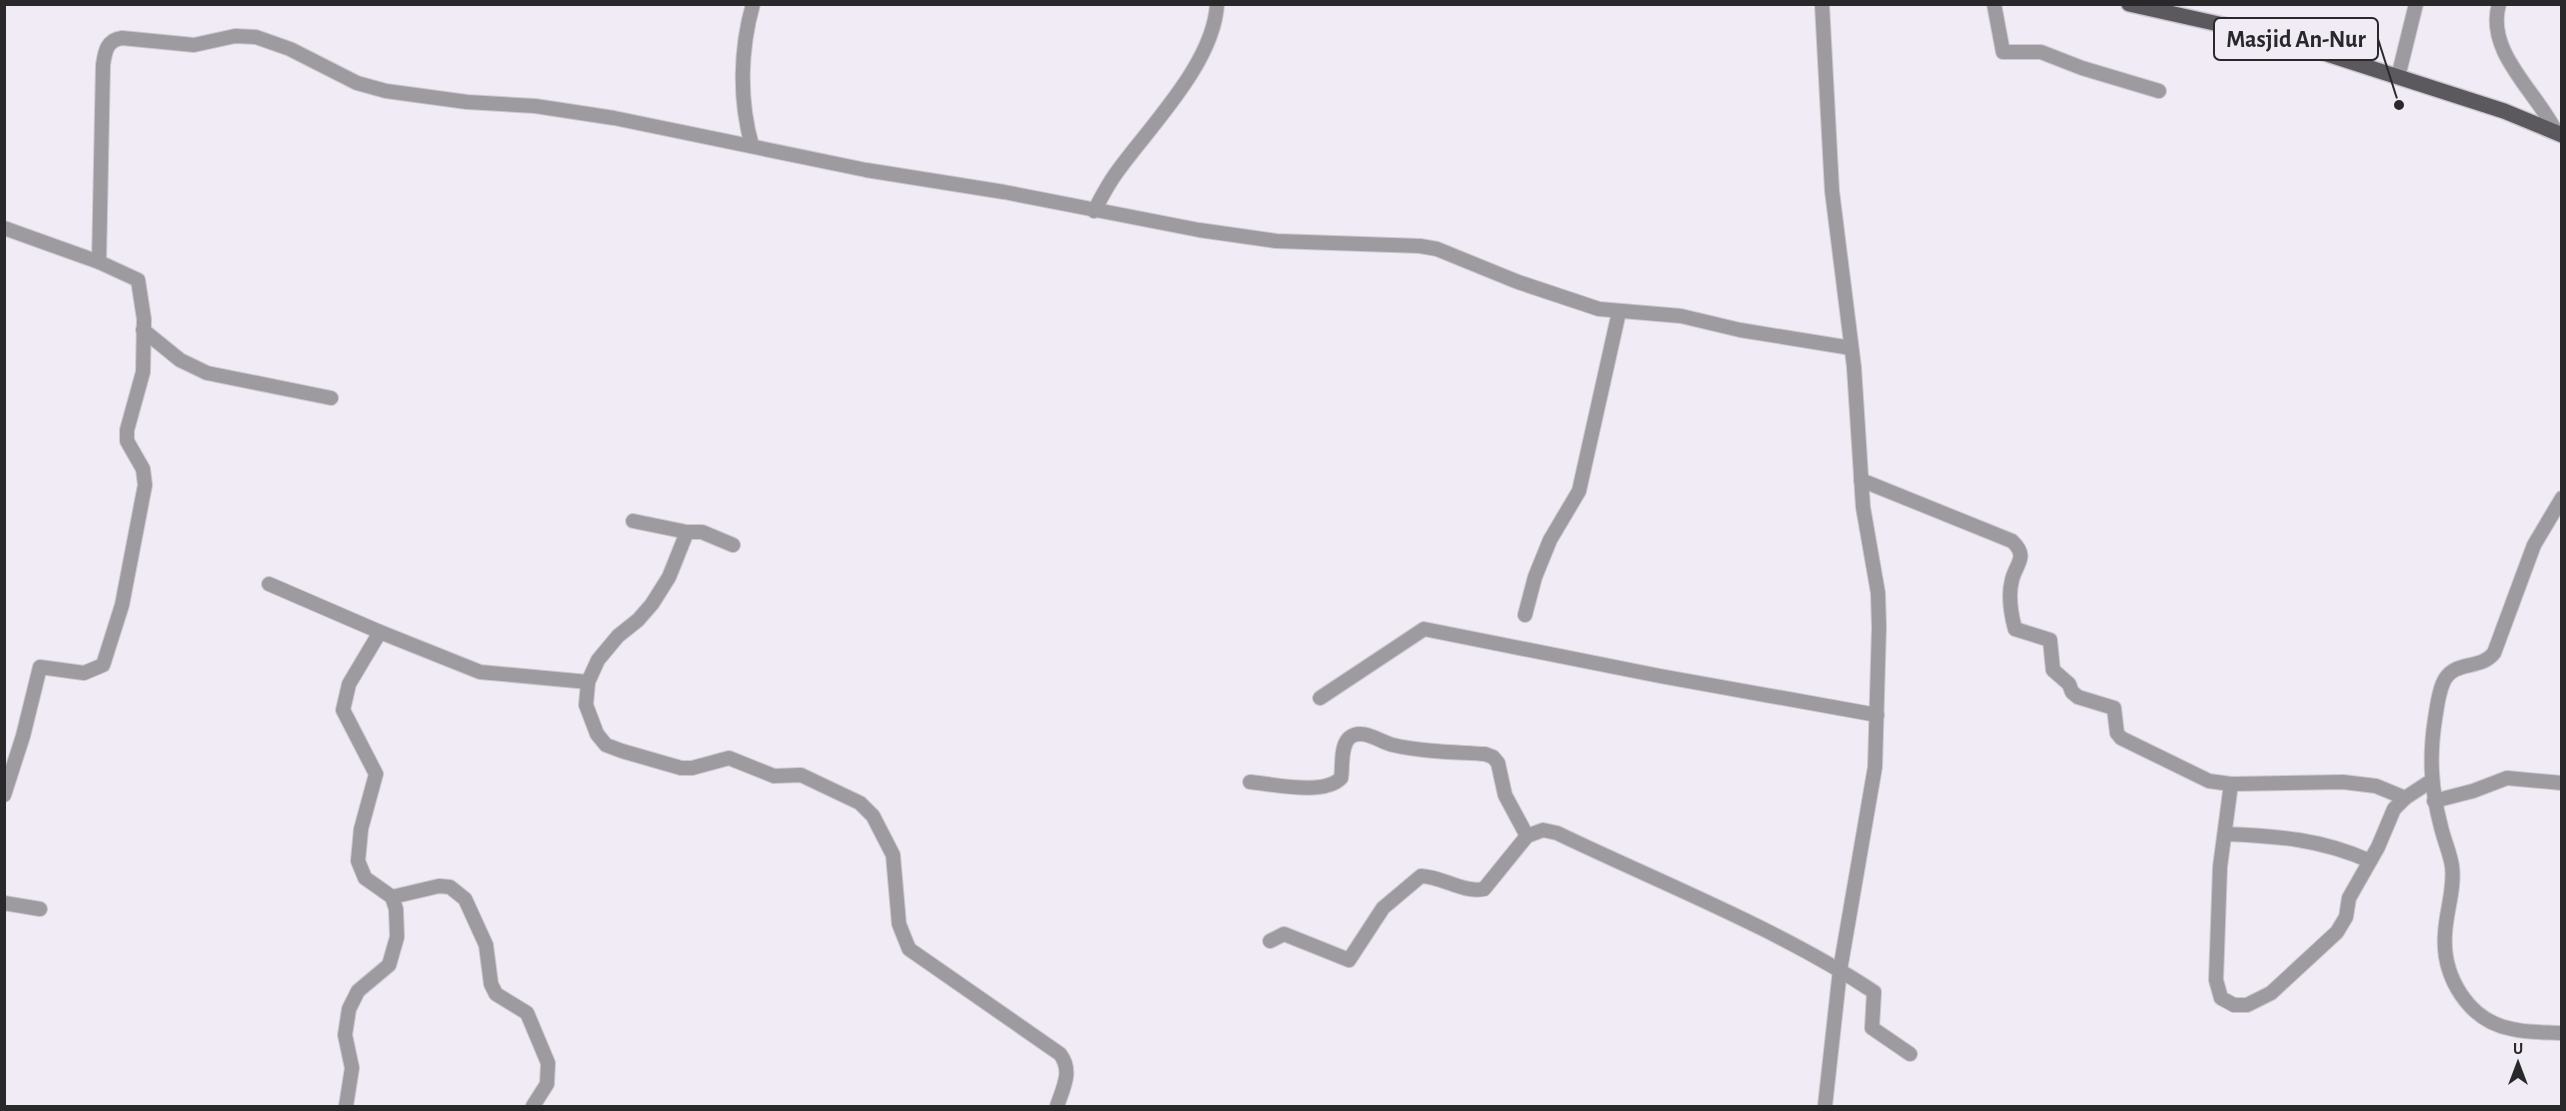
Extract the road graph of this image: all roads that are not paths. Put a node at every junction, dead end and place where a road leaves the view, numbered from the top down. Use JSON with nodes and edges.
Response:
{"nodes":[{"id":1,"x":753,"y":4,"type":"edge"},
{"id":2,"x":1217,"y":4,"type":"edge"},
{"id":3,"x":1822,"y":4,"type":"edge"},
{"id":4,"x":1994,"y":4,"type":"edge"},
{"id":5,"x":2129,"y":4,"type":"edge"},
{"id":6,"x":2416,"y":4,"type":"edge"},
{"id":7,"x":2499,"y":4,"type":"edge"},
{"id":8,"x":2398,"y":77,"type":"junction"},
{"id":9,"x":2158,"y":91,"type":"dead end"},
{"id":10,"x":2559,"y":133,"type":"edge"},
{"id":11,"x":752,"y":146,"type":"junction"},
{"id":12,"x":1094,"y":211,"type":"junction"},
{"id":13,"x":4,"y":228,"type":"edge"},
{"id":14,"x":99,"y":262,"type":"junction"},
{"id":15,"x":1619,"y":312,"type":"junction"},
{"id":16,"x":143,"y":330,"type":"junction"},
{"id":17,"x":1851,"y":348,"type":"junction"},
{"id":18,"x":332,"y":398,"type":"dead end"},
{"id":19,"x":1861,"y":480,"type":"junction"},
{"id":20,"x":2562,"y":498,"type":"edge"},
{"id":21,"x":633,"y":521,"type":"dead end"},
{"id":22,"x":687,"y":532,"type":"junction"},
{"id":23,"x":733,"y":545,"type":"dead end"},
{"id":24,"x":269,"y":584,"type":"dead end"},
{"id":25,"x":1525,"y":615,"type":"dead end"},
{"id":26,"x":380,"y":632,"type":"junction"},
{"id":27,"x":588,"y":682,"type":"junction"},
{"id":28,"x":1320,"y":698,"type":"dead end"},
{"id":29,"x":1877,"y":715,"type":"junction"},
{"id":30,"x":2431,"y":781,"type":"junction"},
{"id":31,"x":1250,"y":782,"type":"dead end"},
{"id":32,"x":2562,"y":783,"type":"edge"},
{"id":33,"x":2231,"y":784,"type":"junction"},
{"id":34,"x":4,"y":795,"type":"edge"},
{"id":35,"x":2405,"y":798,"type":"junction"},
{"id":36,"x":2434,"y":801,"type":"junction"},
{"id":37,"x":2225,"y":834,"type":"junction"},
{"id":38,"x":1527,"y":836,"type":"junction"},
{"id":39,"x":2370,"y":861,"type":"junction"},
{"id":40,"x":392,"y":897,"type":"junction"},
{"id":41,"x":4,"y":903,"type":"edge"},
{"id":42,"x":40,"y":909,"type":"dead end"},
{"id":43,"x":1270,"y":941,"type":"dead end"},
{"id":44,"x":1840,"y":970,"type":"junction"},
{"id":45,"x":2562,"y":1033,"type":"edge"},
{"id":46,"x":1910,"y":1054,"type":"dead end"},
{"id":47,"x":346,"y":1107,"type":"edge"},
{"id":48,"x":533,"y":1107,"type":"edge"},
{"id":49,"x":1057,"y":1107,"type":"edge"},
{"id":50,"x":1825,"y":1107,"type":"edge"}],
"edges":[{"from":1,"to":11,"type":"street"},
{"from":2,"to":12,"type":"street"},
{"from":3,"to":17,"type":"street"},
{"from":4,"to":9,"type":"street"},
{"from":5,"to":8,"type":"main road"},
{"from":6,"to":8,"type":"street"},
{"from":7,"to":10,"type":"street"},
{"from":8,"to":10,"type":"main road"},
{"from":11,"to":12,"type":"street"},
{"from":11,"to":14,"type":"street"},
{"from":12,"to":15,"type":"street"},
{"from":13,"to":14,"type":"street"},
{"from":14,"to":16,"type":"street"},
{"from":15,"to":17,"type":"street"},
{"from":15,"to":25,"type":"street"},
{"from":16,"to":18,"type":"street"},
{"from":16,"to":34,"type":"street"},
{"from":17,"to":19,"type":"street"},
{"from":19,"to":29,"type":"street"},
{"from":19,"to":33,"type":"street"},
{"from":20,"to":30,"type":"street"},
{"from":21,"to":22,"type":"street"},
{"from":22,"to":23,"type":"street"},
{"from":22,"to":27,"type":"street"},
{"from":24,"to":26,"type":"street"},
{"from":26,"to":27,"type":"street"},
{"from":26,"to":40,"type":"street"},
{"from":27,"to":49,"type":"street"},
{"from":28,"to":29,"type":"street"},
{"from":29,"to":44,"type":"street"},
{"from":30,"to":35,"type":"street"},
{"from":30,"to":36,"type":"street"},
{"from":31,"to":38,"type":"street"},
{"from":32,"to":36,"type":"street"},
{"from":33,"to":35,"type":"street"},
{"from":33,"to":37,"type":"street"},
{"from":35,"to":39,"type":"street"},
{"from":36,"to":45,"type":"street"},
{"from":37,"to":39,"type":"street"},
{"from":37,"to":39,"type":"street"},
{"from":38,"to":43,"type":"street"},
{"from":38,"to":44,"type":"street"},
{"from":40,"to":47,"type":"street"},
{"from":40,"to":48,"type":"street"},
{"from":41,"to":42,"type":"street"},
{"from":44,"to":46,"type":"street"},
{"from":44,"to":50,"type":"street"}]}
